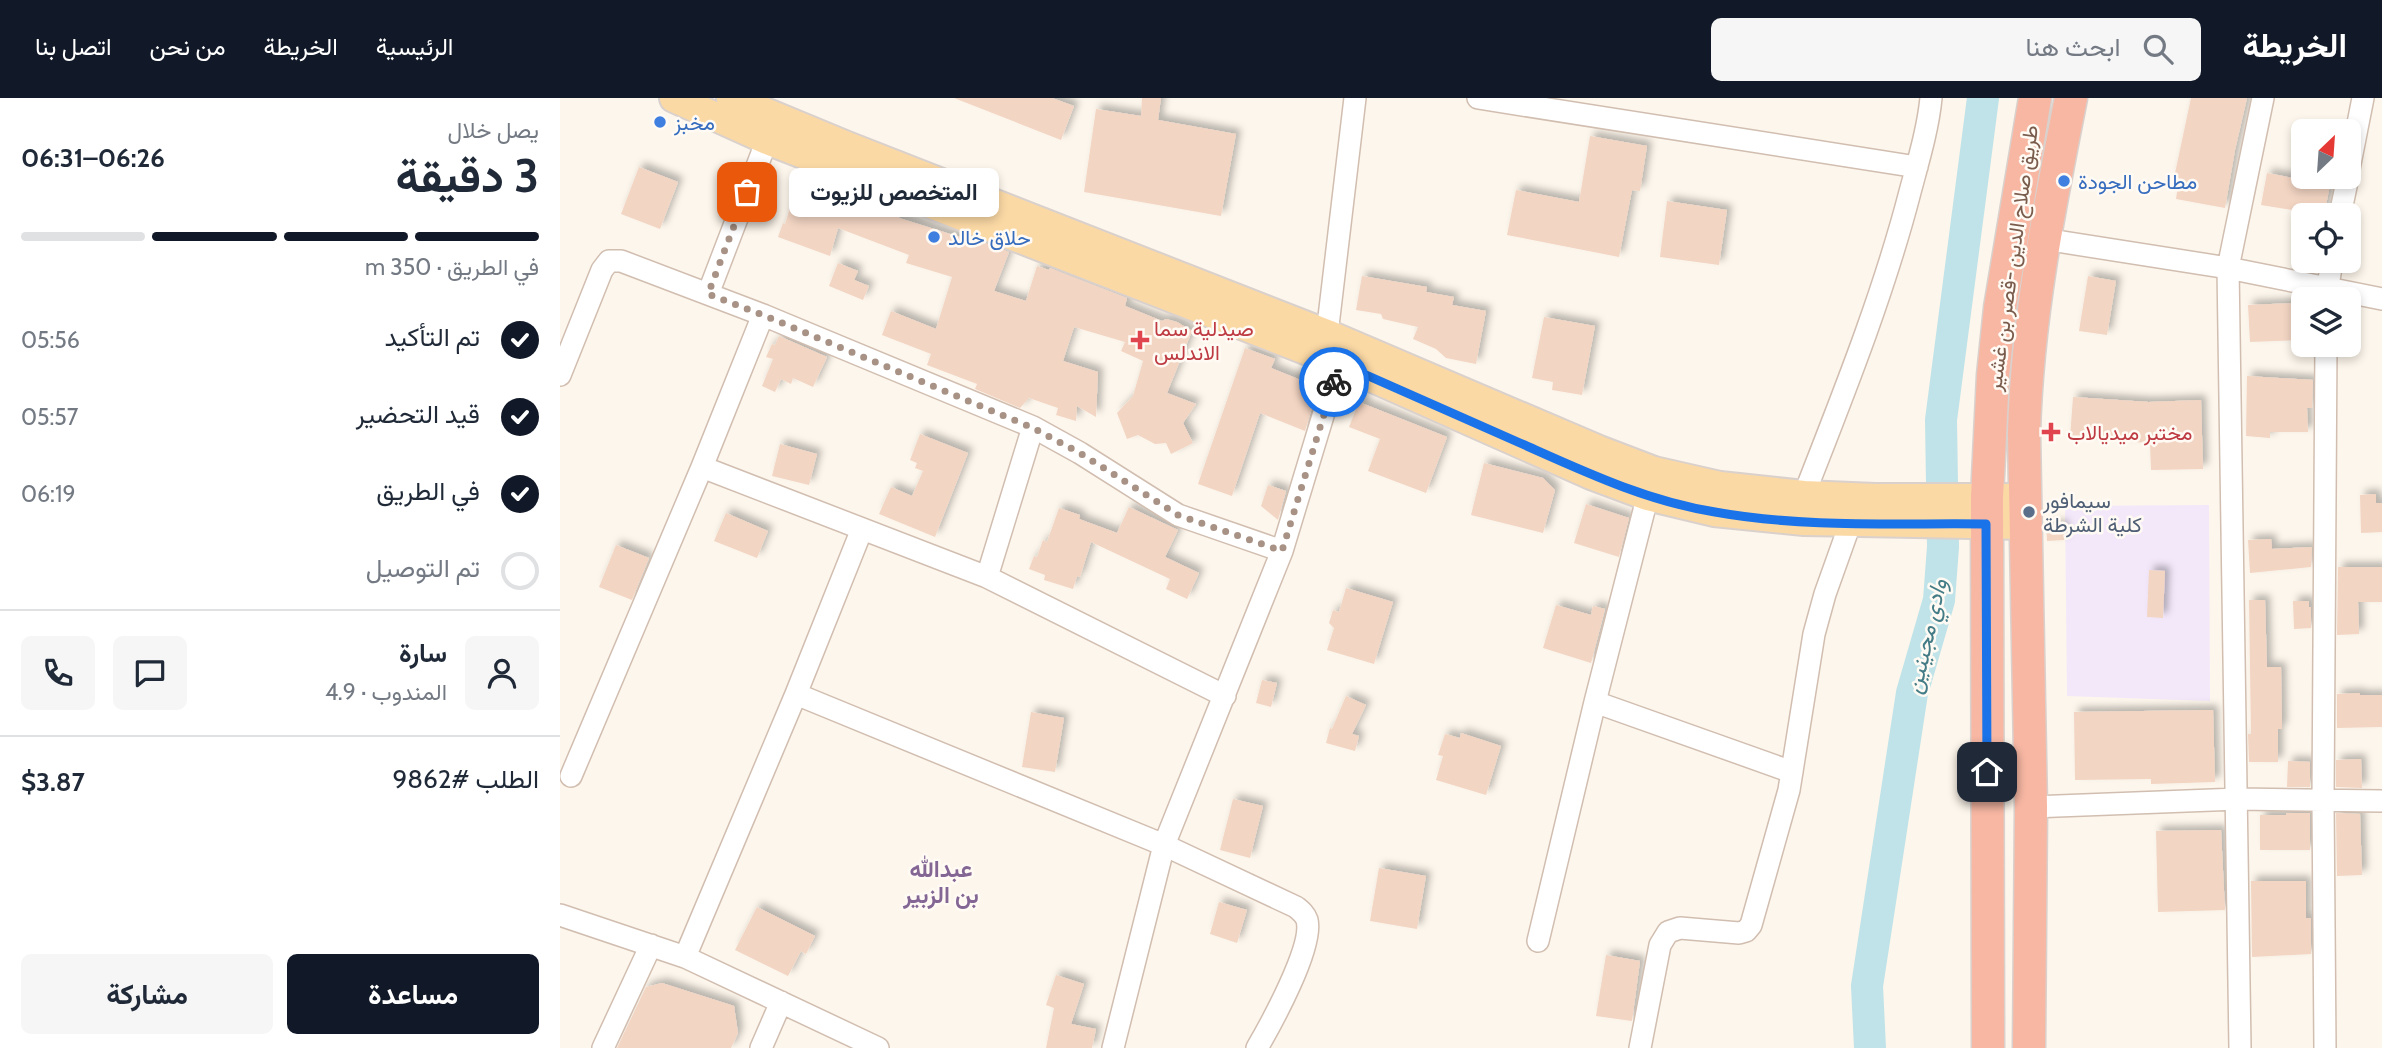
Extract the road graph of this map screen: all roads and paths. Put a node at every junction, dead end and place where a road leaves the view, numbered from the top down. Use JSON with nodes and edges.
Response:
{"nodes":[{"id":1,"x":674,"y":98,"type":"edge"},
{"id":2,"x":731,"y":98,"type":"edge"},
{"id":3,"x":1355,"y":98,"type":"edge"},
{"id":4,"x":1478,"y":98,"type":"edge"},
{"id":5,"x":1931,"y":98,"type":"edge"},
{"id":6,"x":2035,"y":98,"type":"edge"},
{"id":7,"x":2071,"y":98,"type":"edge"},
{"id":8,"x":2263,"y":98,"type":"edge"},
{"id":9,"x":2363,"y":98,"type":"edge"},
{"id":10,"x":2359,"y":119,"type":"edge"},
{"id":11,"x":767,"y":140,"type":"junction"},
{"id":12,"x":1917,"y":167,"type":"junction"},
{"id":13,"x":2044,"y":239,"type":"junction"},
{"id":14,"x":2228,"y":268,"type":"junction"},
{"id":15,"x":2302,"y":287,"type":"edge"},
{"id":16,"x":708,"y":294,"type":"junction"},
{"id":17,"x":2361,"y":297,"type":"edge"},
{"id":18,"x":2382,"y":299,"type":"edge"},
{"id":19,"x":763,"y":315,"type":"junction"},
{"id":20,"x":1327,"y":334,"type":"junction"},
{"id":21,"x":2326,"y":357,"type":"edge"},
{"id":22,"x":1339,"y":363,"type":"junction"},
{"id":23,"x":560,"y":375,"type":"edge"},
{"id":24,"x":1033,"y":428,"type":"junction"},
{"id":25,"x":702,"y":467,"type":"junction"},
{"id":26,"x":1651,"y":484,"type":"junction"},
{"id":27,"x":1804,"y":495,"type":"junction"},
{"id":28,"x":1975,"y":511,"type":"junction"},
{"id":29,"x":2026,"y":512,"type":"junction"},
{"id":30,"x":1866,"y":515,"type":"junction"},
{"id":31,"x":862,"y":529,"type":"junction"},
{"id":32,"x":1282,"y":551,"type":"junction"},
{"id":33,"x":987,"y":577,"type":"junction"},
{"id":34,"x":796,"y":694,"type":"junction"},
{"id":35,"x":1225,"y":696,"type":"junction"},
{"id":36,"x":1595,"y":702,"type":"junction"},
{"id":37,"x":1792,"y":772,"type":"junction"},
{"id":38,"x":570,"y":775,"type":"dead end"},
{"id":39,"x":2238,"y":799,"type":"junction"},
{"id":40,"x":2323,"y":801,"type":"junction"},
{"id":41,"x":2382,"y":801,"type":"edge"},
{"id":42,"x":2031,"y":807,"type":"junction"},
{"id":43,"x":1164,"y":845,"type":"junction"},
{"id":44,"x":560,"y":915,"type":"edge"},
{"id":45,"x":1538,"y":942,"type":"dead end"},
{"id":46,"x":651,"y":946,"type":"junction"},
{"id":47,"x":685,"y":957,"type":"junction"},
{"id":48,"x":781,"y":1002,"type":"junction"},
{"id":49,"x":603,"y":1048,"type":"edge"},
{"id":50,"x":761,"y":1048,"type":"edge"},
{"id":51,"x":878,"y":1048,"type":"edge"},
{"id":52,"x":1113,"y":1048,"type":"edge"},
{"id":53,"x":1257,"y":1048,"type":"edge"},
{"id":54,"x":1640,"y":1048,"type":"edge"},
{"id":55,"x":1988,"y":1048,"type":"edge"},
{"id":56,"x":2029,"y":1048,"type":"edge"},
{"id":57,"x":2240,"y":1048,"type":"edge"},
{"id":58,"x":2325,"y":1048,"type":"edge"}],
"edges":[{"from":1,"to":11,"type":"main road"},
{"from":2,"to":20,"type":"main road"},
{"from":3,"to":20,"type":"street"},
{"from":4,"to":12,"type":"street"},
{"from":5,"to":12,"type":"street"},
{"from":6,"to":28,"type":"highway","name":"طريق صلاح الدين -قصر بن غشير"},
{"from":7,"to":13,"type":"highway"},
{"from":8,"to":14,"type":"street"},
{"from":9,"to":10,"type":"street"},
{"from":11,"to":16,"type":"street"},
{"from":11,"to":22,"type":"main road"},
{"from":12,"to":27,"type":"street"},
{"from":13,"to":14,"type":"street"},
{"from":13,"to":29,"type":"highway"},
{"from":14,"to":15,"type":"street"},
{"from":14,"to":39,"type":"street"},
{"from":16,"to":19,"type":"street"},
{"from":16,"to":23,"type":"street"},
{"from":17,"to":18,"type":"street"},
{"from":19,"to":24,"type":"street"},
{"from":19,"to":25,"type":"street"},
{"from":20,"to":26,"type":"main road"},
{"from":21,"to":40,"type":"street"},
{"from":22,"to":26,"type":"main road"},
{"from":22,"to":32,"type":"street"},
{"from":24,"to":32,"type":"street"},
{"from":24,"to":33,"type":"street"},
{"from":25,"to":31,"type":"street"},
{"from":25,"to":38,"type":"street"},
{"from":26,"to":27,"type":"main road"},
{"from":26,"to":30,"type":"main road"},
{"from":26,"to":36,"type":"street"},
{"from":27,"to":30,"type":"main road"},
{"from":28,"to":29,"type":"main road"},
{"from":28,"to":30,"type":"main road"},
{"from":28,"to":55,"type":"highway","name":"طريق صلاح الدين -قصر بن غشير"},
{"from":29,"to":42,"type":"highway"},
{"from":30,"to":37,"type":"street"},
{"from":31,"to":33,"type":"street"},
{"from":31,"to":34,"type":"street"},
{"from":32,"to":35,"type":"street"},
{"from":33,"to":35,"type":"street"},
{"from":34,"to":43,"type":"street"},
{"from":34,"to":47,"type":"street"},
{"from":35,"to":43,"type":"street"},
{"from":36,"to":37,"type":"street"},
{"from":36,"to":45,"type":"street"},
{"from":37,"to":54,"type":"street"},
{"from":39,"to":40,"type":"street"},
{"from":39,"to":42,"type":"street"},
{"from":39,"to":57,"type":"street"},
{"from":40,"to":41,"type":"street"},
{"from":40,"to":58,"type":"street"},
{"from":42,"to":56,"type":"highway"},
{"from":43,"to":52,"type":"street"},
{"from":43,"to":53,"type":"street"},
{"from":44,"to":46,"type":"street"},
{"from":46,"to":47,"type":"street"},
{"from":46,"to":49,"type":"street"},
{"from":47,"to":48,"type":"street"},
{"from":48,"to":50,"type":"street"},
{"from":48,"to":51,"type":"street"}]}
